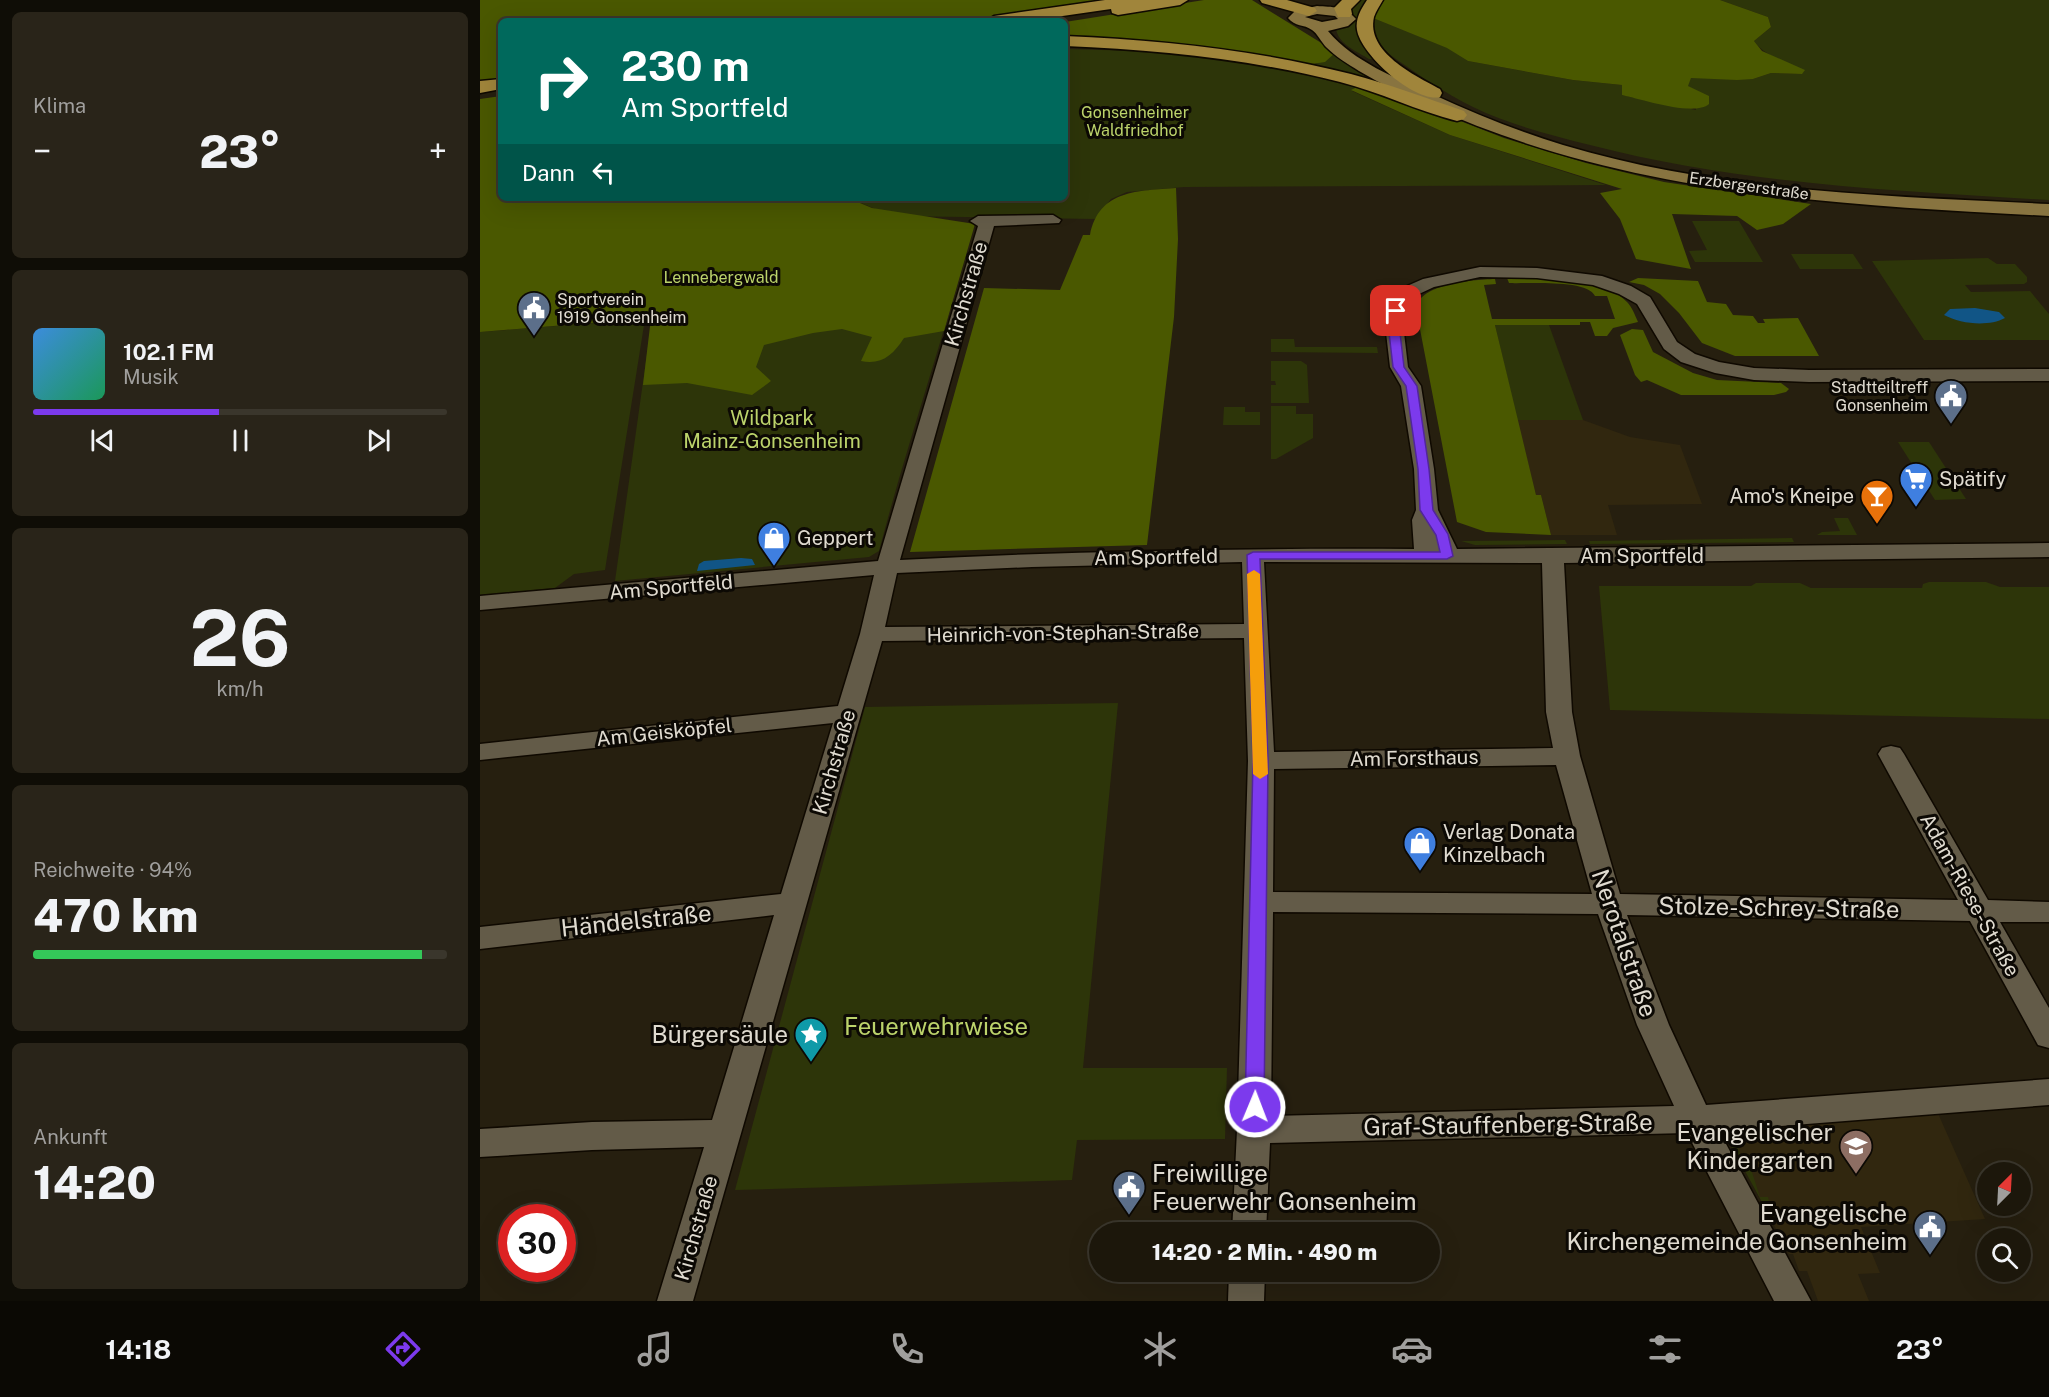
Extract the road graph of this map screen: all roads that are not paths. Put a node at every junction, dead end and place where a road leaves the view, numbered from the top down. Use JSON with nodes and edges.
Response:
{"nodes":[{"id":1,"x":1138,"y":0,"type":"edge"},
{"id":2,"x":1180,"y":0,"type":"edge"},
{"id":3,"x":1266,"y":0,"type":"edge"},
{"id":4,"x":1375,"y":0,"type":"edge"},
{"id":5,"x":1326,"y":15,"type":"edge"},
{"id":6,"x":1015,"y":18,"type":"edge"},
{"id":7,"x":1059,"y":18,"type":"edge"},
{"id":8,"x":1068,"y":41,"type":"edge"},
{"id":9,"x":498,"y":84,"type":"edge"},
{"id":10,"x":480,"y":87,"type":"edge"},
{"id":11,"x":498,"y":91,"type":"edge"},
{"id":12,"x":480,"y":94,"type":"edge"},
{"id":13,"x":1457,"y":116,"type":"junction"},
{"id":14,"x":1477,"y":116,"type":"junction"},
{"id":15,"x":2049,"y":204,"type":"edge"},
{"id":16,"x":2049,"y":210,"type":"edge"},
{"id":17,"x":1053,"y":220,"type":"dead end"},
{"id":18,"x":2049,"y":375,"type":"edge"},
{"id":19,"x":2049,"y":550,"type":"edge"},
{"id":20,"x":1253,"y":555,"type":"junction"},
{"id":21,"x":1436,"y":556,"type":"junction"},
{"id":22,"x":1553,"y":556,"type":"junction"},
{"id":23,"x":887,"y":567,"type":"junction"},
{"id":24,"x":480,"y":603,"type":"edge"},
{"id":25,"x":1255,"y":631,"type":"junction"},
{"id":26,"x":872,"y":634,"type":"junction"},
{"id":27,"x":848,"y":713,"type":"junction"},
{"id":28,"x":480,"y":752,"type":"edge"},
{"id":29,"x":1891,"y":754,"type":"dead end"},
{"id":30,"x":1568,"y":756,"type":"junction"},
{"id":31,"x":1261,"y":761,"type":"junction"},
{"id":32,"x":1257,"y":902,"type":"junction"},
{"id":33,"x":793,"y":903,"type":"junction"},
{"id":34,"x":1609,"y":904,"type":"junction"},
{"id":35,"x":1979,"y":911,"type":"junction"},
{"id":36,"x":2049,"y":912,"type":"edge"},
{"id":37,"x":480,"y":938,"type":"edge"},
{"id":38,"x":2049,"y":1036,"type":"edge"},
{"id":39,"x":2049,"y":1092,"type":"edge"},
{"id":40,"x":1696,"y":1119,"type":"junction"},
{"id":41,"x":1254,"y":1130,"type":"junction"},
{"id":42,"x":723,"y":1133,"type":"junction"},
{"id":43,"x":480,"y":1143,"type":"edge"},
{"id":44,"x":1250,"y":1222,"type":"edge"},
{"id":45,"x":1247,"y":1282,"type":"edge"},
{"id":46,"x":675,"y":1301,"type":"edge"},
{"id":47,"x":1246,"y":1301,"type":"edge"},
{"id":48,"x":1793,"y":1301,"type":"edge"}],
"edges":[{"from":1,"to":6,"type":"highway"},
{"from":2,"to":7,"type":"highway"},
{"from":3,"to":5,"type":"highway"},
{"from":4,"to":14,"type":"highway"},
{"from":5,"to":13,"type":"main road","name":"Erzbergerstraße"},
{"from":5,"to":14,"type":"main road","name":"Erzbergerstraße"},
{"from":8,"to":13,"type":"highway"},
{"from":9,"to":10,"type":"highway"},
{"from":11,"to":12,"type":"highway"},
{"from":13,"to":16,"type":"main road","name":"Erzbergerstraße"},
{"from":14,"to":15,"type":"main road","name":"Erzbergerstraße"},
{"from":17,"to":23,"type":"street","name":"Kirchstraße"},
{"from":18,"to":21,"type":"street"},
{"from":19,"to":22,"type":"street","name":"Am Sportfeld"},
{"from":20,"to":21,"type":"street","name":"Am Sportfeld"},
{"from":20,"to":23,"type":"street","name":"Am Sportfeld"},
{"from":20,"to":25,"type":"street"},
{"from":21,"to":22,"type":"street","name":"Am Sportfeld"},
{"from":22,"to":30,"type":"street","name":"Nerotalstraße"},
{"from":23,"to":24,"type":"street","name":"Am Sportfeld"},
{"from":23,"to":26,"type":"street","name":"Kirchstraße"},
{"from":25,"to":26,"type":"street","name":"Heinrich-von-Stephan-Straße"},
{"from":25,"to":31,"type":"street"},
{"from":26,"to":27,"type":"street","name":"Kirchstraße"},
{"from":27,"to":28,"type":"street","name":"Am Geisköpfel"},
{"from":27,"to":33,"type":"street","name":"Kirchstraße"},
{"from":29,"to":35,"type":"street","name":"Adam-Riese-Straße"},
{"from":30,"to":31,"type":"street","name":"Am Forsthaus"},
{"from":30,"to":34,"type":"street","name":"Nerotalstraße"},
{"from":31,"to":32,"type":"street"},
{"from":32,"to":34,"type":"street","name":"Stolze-Schrey-Straße"},
{"from":32,"to":41,"type":"street"},
{"from":33,"to":37,"type":"street","name":"Händelstraße"},
{"from":33,"to":42,"type":"street","name":"Kirchstraße"},
{"from":34,"to":35,"type":"street","name":"Stolze-Schrey-Straße"},
{"from":34,"to":40,"type":"street","name":"Nerotalstraße"},
{"from":35,"to":36,"type":"street","name":"Stolze-Schrey-Straße"},
{"from":35,"to":38,"type":"street","name":"Adam-Riese-Straße"},
{"from":39,"to":40,"type":"street","name":"Graf-Stauffenberg-Straße"},
{"from":40,"to":41,"type":"street","name":"Graf-Stauffenberg-Straße"},
{"from":40,"to":48,"type":"street","name":"Nerotalstraße"},
{"from":41,"to":44,"type":"street"},
{"from":42,"to":43,"type":"street"},
{"from":42,"to":46,"type":"street","name":"Kirchstraße"},
{"from":45,"to":47,"type":"street"}]}
